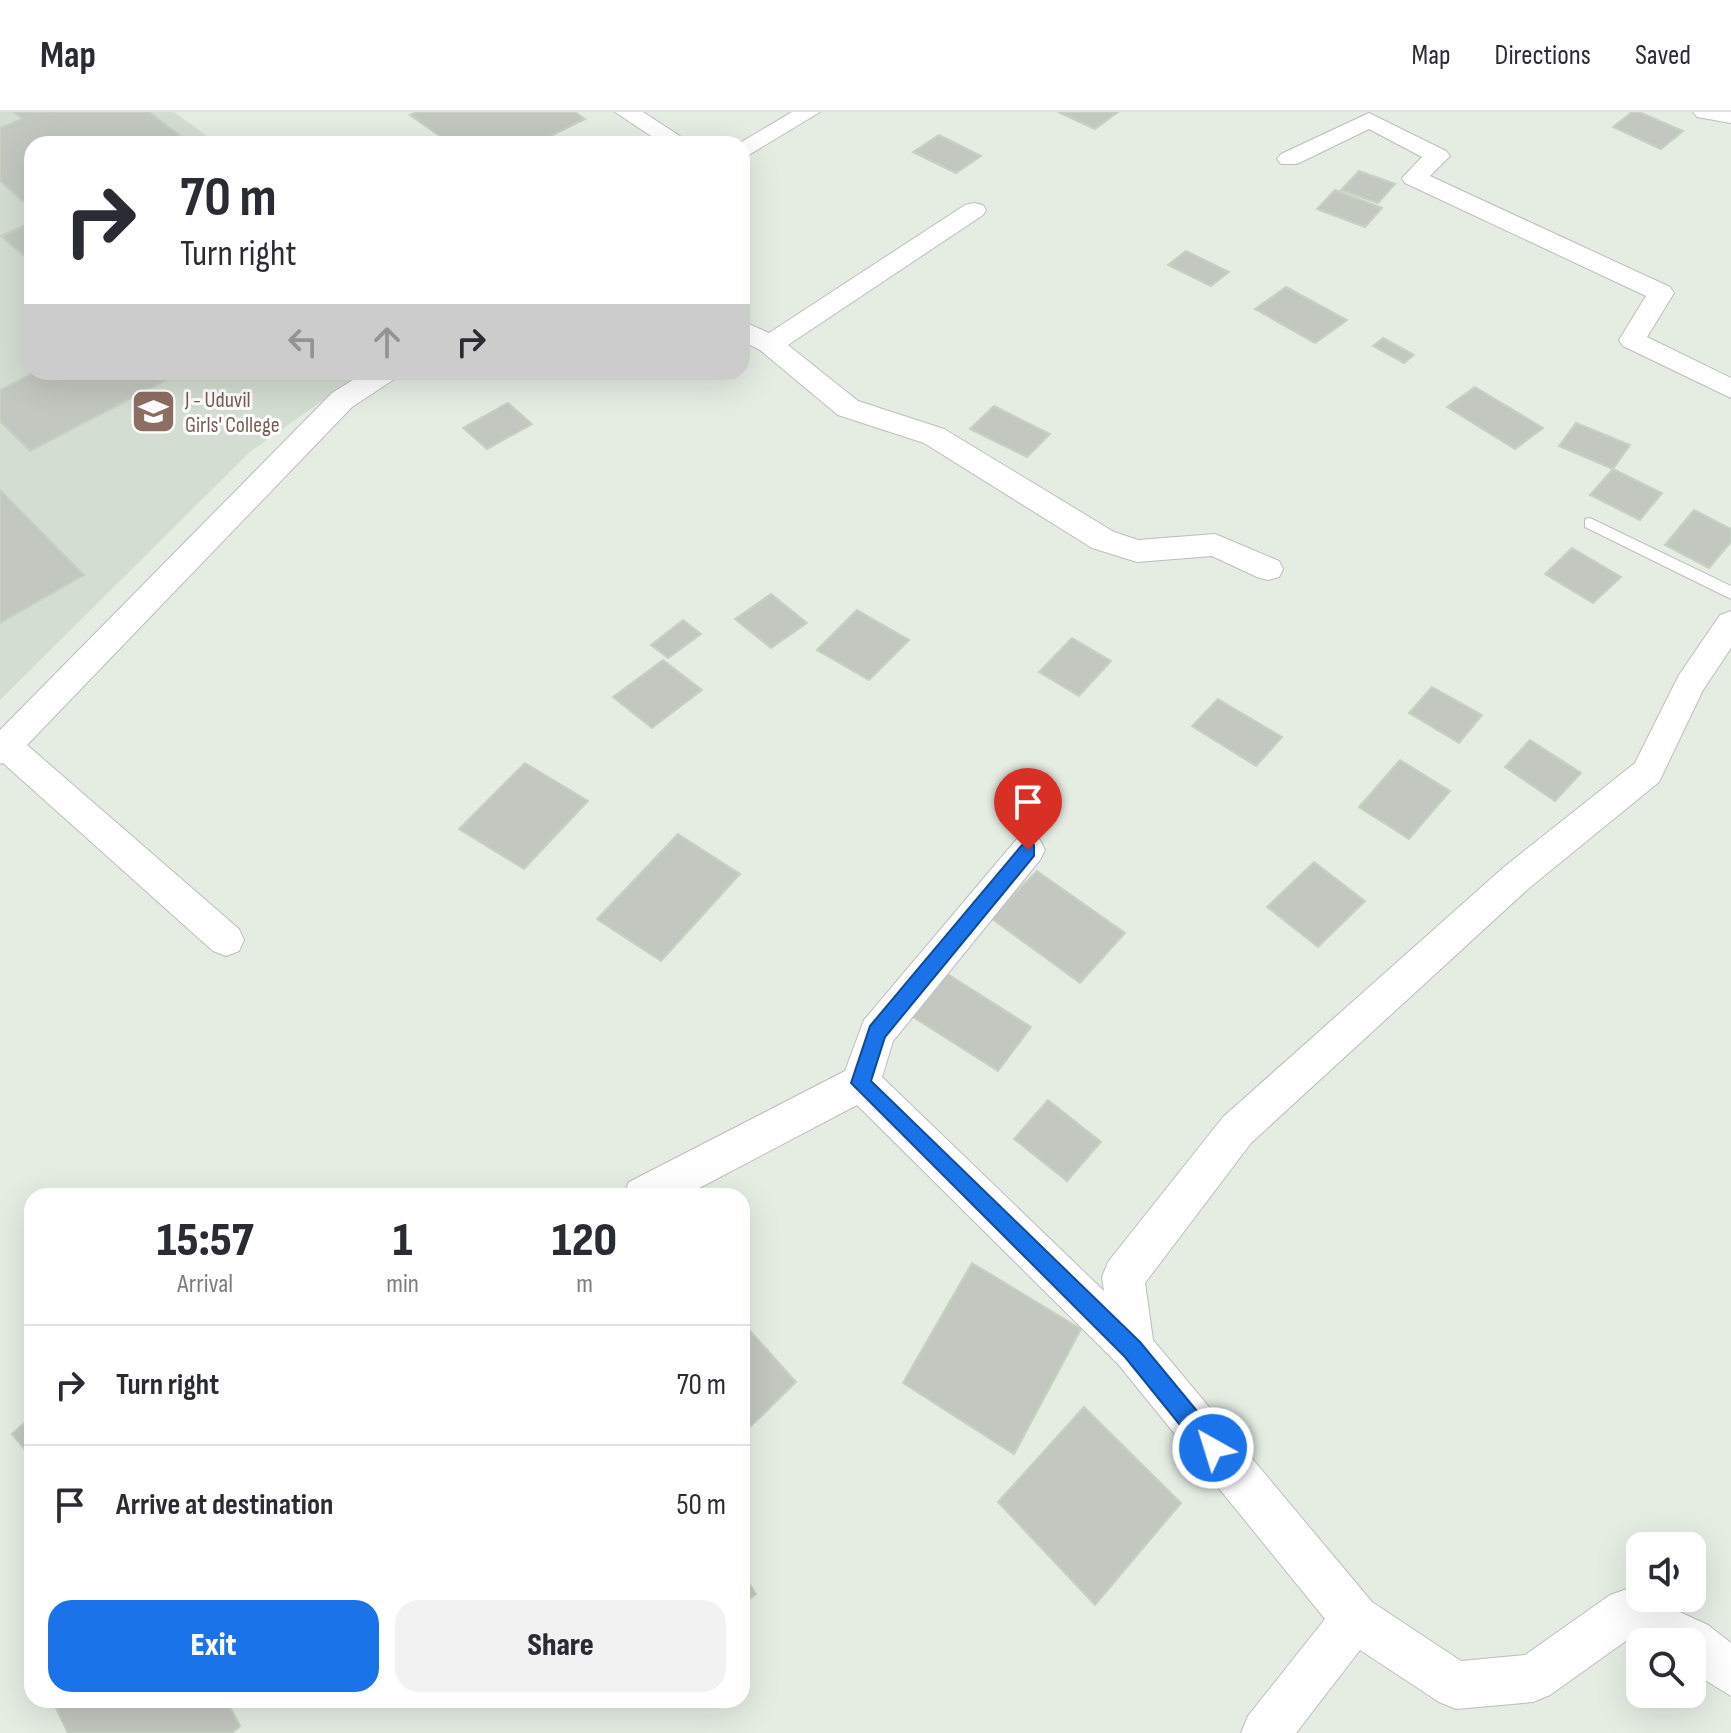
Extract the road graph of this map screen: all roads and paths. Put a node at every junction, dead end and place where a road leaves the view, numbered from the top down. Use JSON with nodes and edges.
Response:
{"nodes":[{"id":1,"x":627,"y":112,"type":"edge"},
{"id":2,"x":808,"y":112,"type":"edge"},
{"id":3,"x":1705,"y":112,"type":"edge"},
{"id":4,"x":1731,"y":116,"type":"edge"},
{"id":5,"x":667,"y":136,"type":"edge"},
{"id":6,"x":750,"y":147,"type":"edge"},
{"id":7,"x":1289,"y":159,"type":"dead end"},
{"id":8,"x":974,"y":210,"type":"dead end"},
{"id":9,"x":750,"y":334,"type":"edge"},
{"id":10,"x":770,"y":344,"type":"junction"},
{"id":11,"x":373,"y":380,"type":"edge"},
{"id":12,"x":1731,"y":389,"type":"edge"},
{"id":13,"x":1590,"y":523,"type":"dead end"},
{"id":14,"x":1268,"y":569,"type":"dead end"},
{"id":15,"x":1731,"y":593,"type":"edge"},
{"id":16,"x":1731,"y":623,"type":"edge"},
{"id":17,"x":3,"y":748,"type":"edge"},
{"id":18,"x":1028,"y":850,"type":"dead end"},
{"id":19,"x":226,"y":940,"type":"dead end"},
{"id":20,"x":861,"y":1083,"type":"junction"},
{"id":21,"x":658,"y":1188,"type":"edge"},
{"id":22,"x":1133,"y":1349,"type":"junction"},
{"id":23,"x":1355,"y":1619,"type":"junction"},
{"id":24,"x":1661,"y":1628,"type":"edge"},
{"id":25,"x":1706,"y":1653,"type":"edge"},
{"id":26,"x":1731,"y":1672,"type":"edge"},
{"id":27,"x":1265,"y":1733,"type":"edge"}],
"edges":[{"from":1,"to":5,"type":"street"},
{"from":2,"to":6,"type":"street"},
{"from":3,"to":4,"type":"street"},
{"from":7,"to":12,"type":"street"},
{"from":8,"to":10,"type":"street"},
{"from":9,"to":10,"type":"street"},
{"from":10,"to":14,"type":"street"},
{"from":11,"to":17,"type":"street"},
{"from":13,"to":15,"type":"lane"},
{"from":16,"to":22,"type":"street"},
{"from":17,"to":19,"type":"street"},
{"from":18,"to":20,"type":"street"},
{"from":20,"to":21,"type":"street"},
{"from":20,"to":22,"type":"street"},
{"from":22,"to":23,"type":"street"},
{"from":23,"to":24,"type":"street"},
{"from":23,"to":27,"type":"street"},
{"from":25,"to":26,"type":"street"}]}
